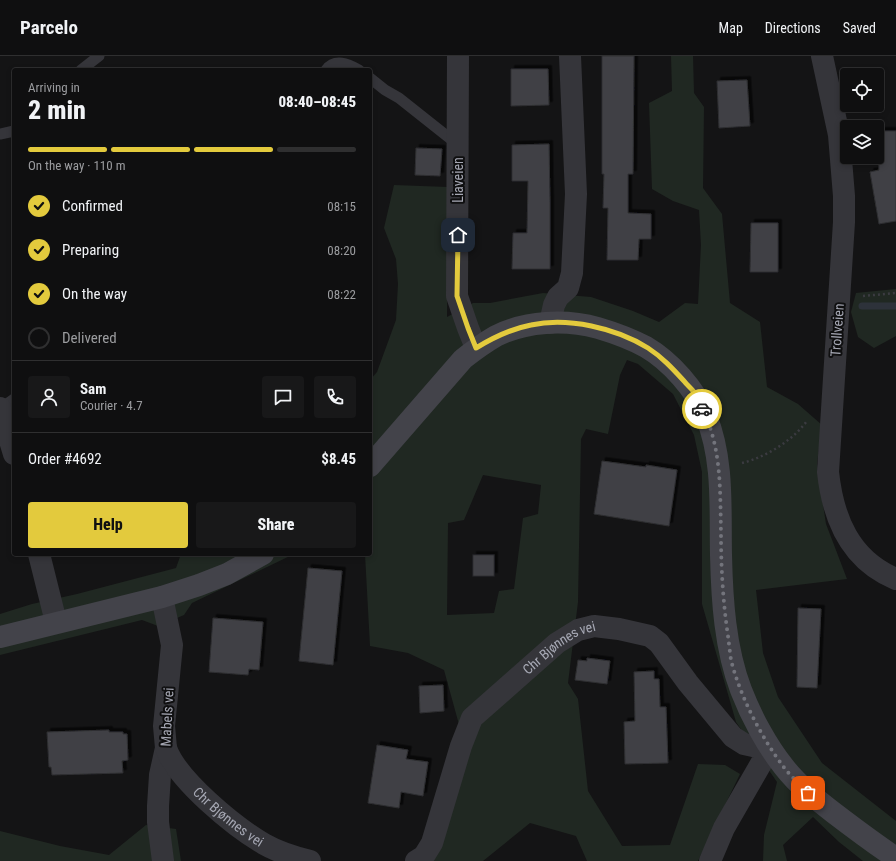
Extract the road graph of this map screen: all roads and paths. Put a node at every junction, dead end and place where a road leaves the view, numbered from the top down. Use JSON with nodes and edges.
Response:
{"nodes":[{"id":1,"x":98,"y":56,"type":"edge"},
{"id":2,"x":458,"y":56,"type":"edge"},
{"id":3,"x":570,"y":56,"type":"edge"},
{"id":4,"x":822,"y":56,"type":"edge"},
{"id":5,"x":83,"y":68,"type":"edge"},
{"id":6,"x":328,"y":68,"type":"edge"},
{"id":7,"x":355,"y":68,"type":"edge"},
{"id":8,"x":372,"y":80,"type":"edge"},
{"id":9,"x":12,"y":131,"type":"edge"},
{"id":10,"x":0,"y":134,"type":"edge"},
{"id":11,"x":458,"y":144,"type":"junction"},
{"id":12,"x":896,"y":293,"type":"edge"},
{"id":13,"x":839,"y":299,"type":"junction"},
{"id":14,"x":550,"y":323,"type":"junction"},
{"id":15,"x":476,"y":348,"type":"junction"},
{"id":16,"x":12,"y":400,"type":"edge"},
{"id":17,"x":0,"y":408,"type":"edge"},
{"id":18,"x":809,"y":419,"type":"dead end"},
{"id":19,"x":12,"y":447,"type":"edge"},
{"id":20,"x":372,"y":464,"type":"edge"},
{"id":21,"x":718,"y":468,"type":"junction"},
{"id":22,"x":40,"y":556,"type":"edge"},
{"id":23,"x":259,"y":556,"type":"edge"},
{"id":24,"x":896,"y":579,"type":"edge"},
{"id":25,"x":162,"y":597,"type":"junction"},
{"id":26,"x":56,"y":622,"type":"junction"},
{"id":27,"x":0,"y":637,"type":"edge"},
{"id":28,"x":166,"y":748,"type":"junction"},
{"id":29,"x":770,"y":748,"type":"junction"},
{"id":30,"x":896,"y":858,"type":"edge"},
{"id":31,"x":163,"y":861,"type":"edge"},
{"id":32,"x":310,"y":861,"type":"edge"},
{"id":33,"x":416,"y":861,"type":"edge"},
{"id":34,"x":710,"y":861,"type":"edge"}],
"edges":[{"from":1,"to":5,"type":"lane"},
{"from":2,"to":11,"type":"street","name":"Liaveien"},
{"from":3,"to":14,"type":"street"},
{"from":4,"to":13,"type":"street","name":"Trollveien"},
{"from":6,"to":7,"type":"lane"},
{"from":8,"to":11,"type":"lane"},
{"from":9,"to":10,"type":"lane"},
{"from":11,"to":15,"type":"street","name":"Liaveien"},
{"from":12,"to":13,"type":"path"},
{"from":13,"to":24,"type":"street","name":"Trollveien"},
{"from":14,"to":15,"type":"main road"},
{"from":14,"to":21,"type":"main road"},
{"from":15,"to":20,"type":"main road"},
{"from":16,"to":17,"type":"lane"},
{"from":17,"to":19,"type":"street"},
{"from":18,"to":21,"type":"path"},
{"from":21,"to":29,"type":"main road"},
{"from":22,"to":26,"type":"street"},
{"from":23,"to":25,"type":"main road"},
{"from":25,"to":26,"type":"main road"},
{"from":25,"to":28,"type":"street","name":"Mabels vei"},
{"from":26,"to":27,"type":"main road"},
{"from":28,"to":31,"type":"street","name":"Mabels vei"},
{"from":28,"to":32,"type":"street","name":"Chr Bjønnes vei"},
{"from":29,"to":30,"type":"main road"},
{"from":29,"to":33,"type":"street","name":"Chr Bjønnes vei"},
{"from":29,"to":34,"type":"street"}]}
